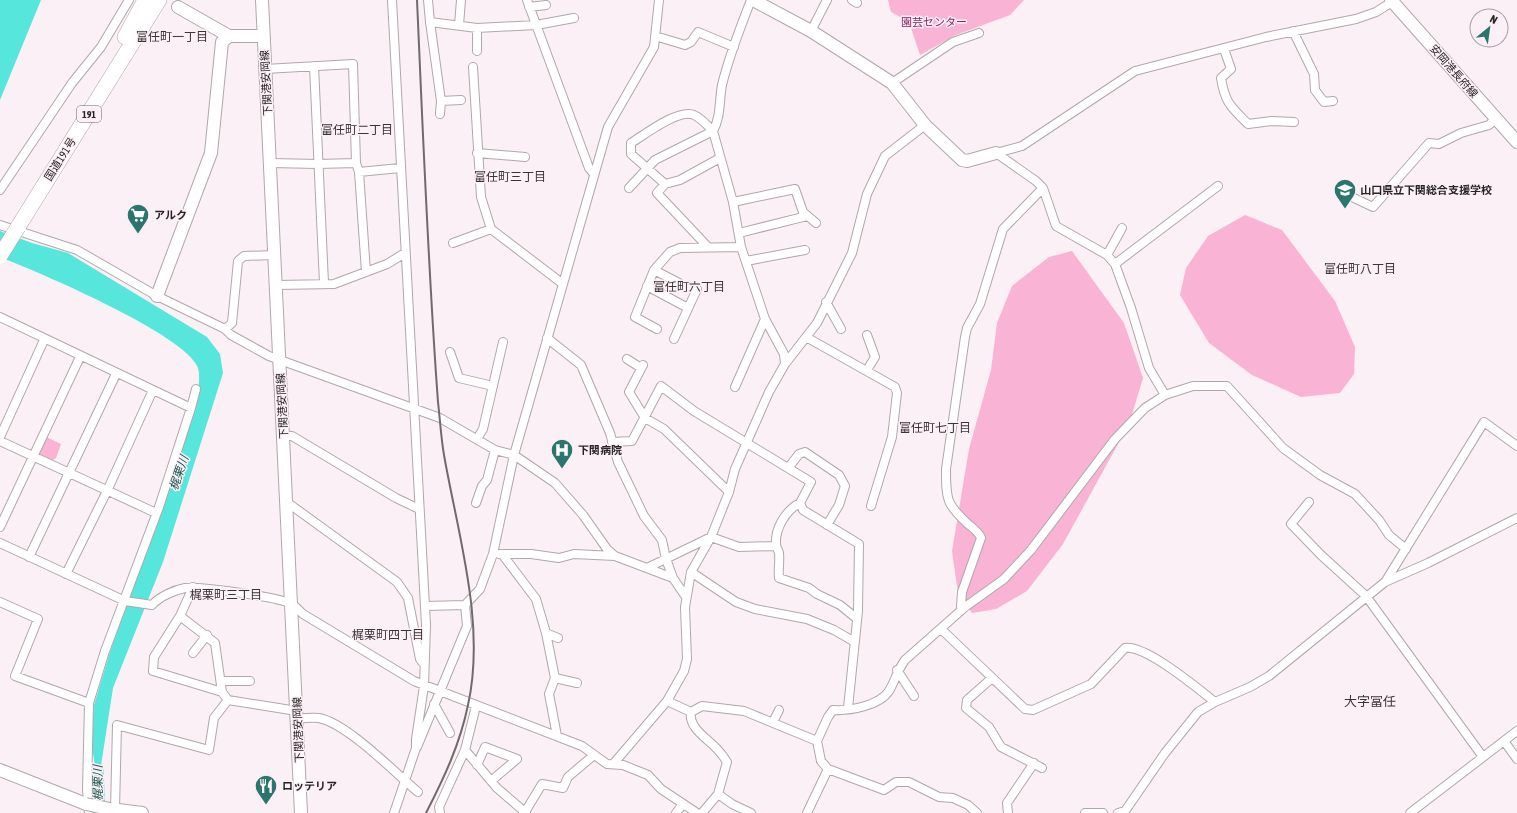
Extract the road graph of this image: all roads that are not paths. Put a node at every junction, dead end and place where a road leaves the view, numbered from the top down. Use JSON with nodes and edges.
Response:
{"nodes":[{"id":1,"x":129,"y":0,"type":"edge"},
{"id":2,"x":145,"y":0,"type":"edge"},
{"id":3,"x":159,"y":0,"type":"edge"},
{"id":4,"x":262,"y":0,"type":"edge"},
{"id":5,"x":392,"y":0,"type":"edge"},
{"id":6,"x":428,"y":0,"type":"edge"},
{"id":7,"x":461,"y":0,"type":"edge"},
{"id":8,"x":659,"y":0,"type":"edge"},
{"id":9,"x":752,"y":0,"type":"edge"},
{"id":10,"x":827,"y":0,"type":"edge"},
{"id":11,"x":1393,"y":0,"type":"edge"},
{"id":12,"x":528,"y":4,"type":"edge"},
{"id":13,"x":546,"y":4,"type":"dead end"},
{"id":14,"x":178,"y":7,"type":"dead end"},
{"id":15,"x":574,"y":18,"type":"dead end"},
{"id":16,"x":430,"y":22,"type":"junction"},
{"id":17,"x":459,"y":25,"type":"junction"},
{"id":18,"x":536,"y":25,"type":"junction"},
{"id":19,"x":477,"y":28,"type":"junction"},
{"id":20,"x":811,"y":30,"type":"junction"},
{"id":21,"x":1293,"y":31,"type":"junction"},
{"id":22,"x":979,"y":33,"type":"dead end"},
{"id":23,"x":229,"y":36,"type":"junction"},
{"id":24,"x":263,"y":36,"type":"junction"},
{"id":25,"x":655,"y":36,"type":"junction"},
{"id":26,"x":734,"y":47,"type":"junction"},
{"id":27,"x":1224,"y":49,"type":"junction"},
{"id":28,"x":477,"y":51,"type":"dead end"},
{"id":29,"x":314,"y":66,"type":"junction"},
{"id":30,"x":265,"y":69,"type":"junction"},
{"id":31,"x":475,"y":70,"type":"dead end"},
{"id":32,"x":892,"y":84,"type":"junction"},
{"id":33,"x":461,"y":100,"type":"dead end"},
{"id":34,"x":1333,"y":100,"type":"dead end"},
{"id":35,"x":441,"y":101,"type":"junction"},
{"id":36,"x":440,"y":114,"type":"dead end"},
{"id":37,"x":1496,"y":118,"type":"junction"},
{"id":38,"x":1294,"y":122,"type":"dead end"},
{"id":39,"x":926,"y":125,"type":"junction"},
{"id":40,"x":713,"y":131,"type":"junction"},
{"id":41,"x":1517,"y":142,"type":"edge"},
{"id":42,"x":477,"y":153,"type":"junction"},
{"id":43,"x":996,"y":153,"type":"junction"},
{"id":44,"x":525,"y":157,"type":"dead end"},
{"id":45,"x":720,"y":158,"type":"junction"},
{"id":46,"x":270,"y":163,"type":"junction"},
{"id":47,"x":356,"y":163,"type":"junction"},
{"id":48,"x":318,"y":164,"type":"junction"},
{"id":49,"x":400,"y":168,"type":"junction"},
{"id":50,"x":647,"y":169,"type":"junction"},
{"id":51,"x":359,"y":172,"type":"junction"},
{"id":52,"x":594,"y":174,"type":"junction"},
{"id":53,"x":665,"y":184,"type":"junction"},
{"id":54,"x":1218,"y":186,"type":"dead end"},
{"id":55,"x":629,"y":188,"type":"dead end"},
{"id":56,"x":1043,"y":188,"type":"junction"},
{"id":57,"x":0,"y":190,"type":"edge"},
{"id":58,"x":1354,"y":198,"type":"dead end"},
{"id":59,"x":733,"y":202,"type":"junction"},
{"id":60,"x":807,"y":216,"type":"junction"},
{"id":61,"x":816,"y":223,"type":"dead end"},
{"id":62,"x":9,"y":225,"type":"edge"},
{"id":63,"x":1122,"y":228,"type":"dead end"},
{"id":64,"x":491,"y":229,"type":"junction"},
{"id":65,"x":739,"y":233,"type":"junction"},
{"id":66,"x":0,"y":237,"type":"edge"},
{"id":67,"x":453,"y":243,"type":"dead end"},
{"id":68,"x":707,"y":246,"type":"junction"},
{"id":69,"x":741,"y":247,"type":"junction"},
{"id":70,"x":805,"y":250,"type":"dead end"},
{"id":71,"x":275,"y":255,"type":"junction"},
{"id":72,"x":1107,"y":255,"type":"junction"},
{"id":73,"x":0,"y":256,"type":"edge"},
{"id":74,"x":405,"y":256,"type":"junction"},
{"id":75,"x":746,"y":261,"type":"junction"},
{"id":76,"x":1115,"y":264,"type":"junction"},
{"id":77,"x":654,"y":270,"type":"junction"},
{"id":78,"x":366,"y":272,"type":"junction"},
{"id":79,"x":324,"y":283,"type":"junction"},
{"id":80,"x":679,"y":283,"type":"dead end"},
{"id":81,"x":563,"y":284,"type":"junction"},
{"id":82,"x":277,"y":285,"type":"junction"},
{"id":83,"x":647,"y":286,"type":"junction"},
{"id":84,"x":697,"y":289,"type":"dead end"},
{"id":85,"x":157,"y":296,"type":"junction"},
{"id":86,"x":826,"y":302,"type":"junction"},
{"id":87,"x":688,"y":308,"type":"junction"},
{"id":88,"x":0,"y":317,"type":"edge"},
{"id":89,"x":765,"y":319,"type":"junction"},
{"id":90,"x":225,"y":329,"type":"junction"},
{"id":91,"x":658,"y":329,"type":"dead end"},
{"id":92,"x":841,"y":329,"type":"dead end"},
{"id":93,"x":867,"y":335,"type":"dead end"},
{"id":94,"x":806,"y":337,"type":"junction"},
{"id":95,"x":547,"y":338,"type":"junction"},
{"id":96,"x":674,"y":339,"type":"dead end"},
{"id":97,"x":44,"y":340,"type":"junction"},
{"id":98,"x":503,"y":342,"type":"dead end"},
{"id":99,"x":450,"y":352,"type":"dead end"},
{"id":100,"x":80,"y":357,"type":"junction"},
{"id":101,"x":279,"y":359,"type":"junction"},
{"id":102,"x":627,"y":359,"type":"dead end"},
{"id":103,"x":785,"y":364,"type":"junction"},
{"id":104,"x":867,"y":370,"type":"junction"},
{"id":105,"x":116,"y":374,"type":"junction"},
{"id":106,"x":493,"y":386,"type":"junction"},
{"id":107,"x":736,"y":387,"type":"dead end"},
{"id":108,"x":196,"y":389,"type":"dead end"},
{"id":109,"x":152,"y":390,"type":"junction"},
{"id":110,"x":1165,"y":395,"type":"junction"},
{"id":111,"x":191,"y":408,"type":"junction"},
{"id":112,"x":413,"y":408,"type":"junction"},
{"id":113,"x":644,"y":418,"type":"junction"},
{"id":114,"x":284,"y":436,"type":"junction"},
{"id":115,"x":0,"y":437,"type":"edge"},
{"id":116,"x":477,"y":439,"type":"junction"},
{"id":117,"x":0,"y":440,"type":"edge"},
{"id":118,"x":612,"y":442,"type":"junction"},
{"id":119,"x":746,"y":443,"type":"junction"},
{"id":120,"x":1517,"y":446,"type":"edge"},
{"id":121,"x":495,"y":450,"type":"junction"},
{"id":122,"x":514,"y":455,"type":"junction"},
{"id":123,"x":33,"y":456,"type":"junction"},
{"id":124,"x":789,"y":467,"type":"junction"},
{"id":125,"x":69,"y":474,"type":"junction"},
{"id":126,"x":107,"y":491,"type":"junction"},
{"id":127,"x":729,"y":492,"type":"junction"},
{"id":128,"x":1309,"y":502,"type":"dead end"},
{"id":129,"x":288,"y":503,"type":"junction"},
{"id":130,"x":476,"y":503,"type":"dead end"},
{"id":131,"x":800,"y":503,"type":"junction"},
{"id":132,"x":871,"y":506,"type":"dead end"},
{"id":133,"x":419,"y":509,"type":"junction"},
{"id":134,"x":156,"y":513,"type":"junction"},
{"id":135,"x":1517,"y":518,"type":"edge"},
{"id":136,"x":827,"y":525,"type":"junction"},
{"id":137,"x":0,"y":527,"type":"edge"},
{"id":138,"x":711,"y":537,"type":"junction"},
{"id":139,"x":0,"y":542,"type":"edge"},
{"id":140,"x":776,"y":546,"type":"junction"},
{"id":141,"x":1406,"y":550,"type":"junction"},
{"id":142,"x":497,"y":554,"type":"junction"},
{"id":143,"x":615,"y":556,"type":"junction"},
{"id":144,"x":29,"y":557,"type":"junction"},
{"id":145,"x":666,"y":559,"type":"junction"},
{"id":146,"x":647,"y":568,"type":"junction"},
{"id":147,"x":691,"y":572,"type":"junction"},
{"id":148,"x":66,"y":574,"type":"junction"},
{"id":149,"x":673,"y":578,"type":"junction"},
{"id":150,"x":1386,"y":582,"type":"junction"},
{"id":151,"x":192,"y":587,"type":"junction"},
{"id":152,"x":1366,"y":596,"type":"junction"},
{"id":153,"x":686,"y":597,"type":"junction"},
{"id":154,"x":125,"y":601,"type":"junction"},
{"id":155,"x":0,"y":602,"type":"edge"},
{"id":156,"x":292,"y":604,"type":"junction"},
{"id":157,"x":465,"y":605,"type":"junction"},
{"id":158,"x":425,"y":606,"type":"junction"},
{"id":159,"x":965,"y":607,"type":"junction"},
{"id":160,"x":180,"y":616,"type":"junction"},
{"id":161,"x":856,"y":618,"type":"junction"},
{"id":162,"x":941,"y":629,"type":"junction"},
{"id":163,"x":546,"y":633,"type":"junction"},
{"id":164,"x":207,"y":635,"type":"junction"},
{"id":165,"x":558,"y":638,"type":"dead end"},
{"id":166,"x":853,"y":641,"type":"junction"},
{"id":167,"x":193,"y":653,"type":"dead end"},
{"id":168,"x":425,"y":666,"type":"junction"},
{"id":169,"x":898,"y":670,"type":"junction"},
{"id":170,"x":554,"y":678,"type":"junction"},
{"id":171,"x":992,"y":678,"type":"junction"},
{"id":172,"x":221,"y":681,"type":"junction"},
{"id":173,"x":250,"y":681,"type":"dead end"},
{"id":174,"x":577,"y":683,"type":"dead end"},
{"id":175,"x":424,"y":686,"type":"junction"},
{"id":176,"x":440,"y":691,"type":"junction"},
{"id":177,"x":222,"y":692,"type":"junction"},
{"id":178,"x":914,"y":696,"type":"dead end"},
{"id":179,"x":228,"y":700,"type":"junction"},
{"id":180,"x":667,"y":701,"type":"junction"},
{"id":181,"x":1215,"y":702,"type":"junction"},
{"id":182,"x":89,"y":703,"type":"junction"},
{"id":183,"x":434,"y":704,"type":"junction"},
{"id":184,"x":476,"y":706,"type":"junction"},
{"id":185,"x":848,"y":708,"type":"junction"},
{"id":186,"x":779,"y":710,"type":"dead end"},
{"id":187,"x":691,"y":712,"type":"junction"},
{"id":188,"x":297,"y":715,"type":"junction"},
{"id":189,"x":773,"y":722,"type":"junction"},
{"id":190,"x":1517,"y":731,"type":"edge"},
{"id":191,"x":450,"y":733,"type":"dead end"},
{"id":192,"x":557,"y":736,"type":"junction"},
{"id":193,"x":817,"y":741,"type":"junction"},
{"id":194,"x":1504,"y":741,"type":"junction"},
{"id":195,"x":416,"y":748,"type":"junction"},
{"id":196,"x":465,"y":750,"type":"junction"},
{"id":197,"x":594,"y":755,"type":"junction"},
{"id":198,"x":1483,"y":757,"type":"junction"},
{"id":199,"x":1517,"y":759,"type":"edge"},
{"id":200,"x":614,"y":763,"type":"junction"},
{"id":201,"x":477,"y":765,"type":"junction"},
{"id":202,"x":828,"y":768,"type":"junction"},
{"id":203,"x":0,"y":770,"type":"edge"},
{"id":204,"x":405,"y":781,"type":"junction"},
{"id":205,"x":491,"y":781,"type":"junction"},
{"id":206,"x":418,"y":792,"type":"dead end"},
{"id":207,"x":718,"y":794,"type":"junction"},
{"id":208,"x":683,"y":804,"type":"junction"},
{"id":209,"x":87,"y":809,"type":"edge"},
{"id":210,"x":113,"y":809,"type":"junction"},
{"id":211,"x":526,"y":812,"type":"edge"},
{"id":212,"x":142,"y":813,"type":"edge"},
{"id":213,"x":301,"y":813,"type":"edge"},
{"id":214,"x":394,"y":813,"type":"edge"},
{"id":215,"x":440,"y":813,"type":"edge"},
{"id":216,"x":676,"y":813,"type":"edge"},
{"id":217,"x":697,"y":813,"type":"edge"},
{"id":218,"x":702,"y":813,"type":"edge"},
{"id":219,"x":751,"y":813,"type":"edge"},
{"id":220,"x":807,"y":813,"type":"edge"},
{"id":221,"x":977,"y":813,"type":"edge"},
{"id":222,"x":1008,"y":813,"type":"edge"},
{"id":223,"x":1085,"y":813,"type":"edge"},
{"id":224,"x":1103,"y":813,"type":"edge"},
{"id":225,"x":1118,"y":813,"type":"edge"},
{"id":226,"x":1410,"y":813,"type":"edge"}],
"edges":[{"from":1,"to":57,"type":"street"},
{"from":2,"to":62,"type":"highway","name":"国道191号","number":"191"},
{"from":3,"to":62,"type":"highway","name":"国道191号","number":"191"},
{"from":4,"to":24,"type":"main road","name":"下関港安岡線"},
{"from":5,"to":49,"type":"street"},
{"from":6,"to":16,"type":"street"},
{"from":7,"to":17,"type":"street"},
{"from":8,"to":25,"type":"street"},
{"from":9,"to":20,"type":"main road"},
{"from":9,"to":26,"type":"street"},
{"from":10,"to":20,"type":"street"},
{"from":11,"to":21,"type":"street"},
{"from":11,"to":37,"type":"main road","name":"安岡港長府線"},
{"from":12,"to":13,"type":"street"},
{"from":12,"to":18,"type":"street"},
{"from":14,"to":23,"type":"main road"},
{"from":15,"to":18,"type":"street"},
{"from":16,"to":17,"type":"street"},
{"from":16,"to":35,"type":"street"},
{"from":17,"to":19,"type":"street"},
{"from":18,"to":19,"type":"street"},
{"from":18,"to":52,"type":"street"},
{"from":19,"to":28,"type":"street"},
{"from":20,"to":32,"type":"main road"},
{"from":21,"to":27,"type":"street"},
{"from":21,"to":34,"type":"street"},
{"from":22,"to":32,"type":"street"},
{"from":23,"to":24,"type":"main road"},
{"from":23,"to":85,"type":"main road"},
{"from":24,"to":30,"type":"main road","name":"下関港安岡線"},
{"from":25,"to":26,"type":"street"},
{"from":25,"to":52,"type":"street"},
{"from":26,"to":40,"type":"street"},
{"from":27,"to":38,"type":"street"},
{"from":27,"to":43,"type":"street"},
{"from":29,"to":30,"type":"street"},
{"from":29,"to":47,"type":"street"},
{"from":29,"to":48,"type":"street"},
{"from":30,"to":46,"type":"main road","name":"下関港安岡線"},
{"from":31,"to":42,"type":"street"},
{"from":32,"to":39,"type":"main road"},
{"from":33,"to":35,"type":"street"},
{"from":35,"to":36,"type":"street"},
{"from":37,"to":41,"type":"main road","name":"安岡港長府線"},
{"from":37,"to":58,"type":"street"},
{"from":39,"to":43,"type":"main road"},
{"from":39,"to":86,"type":"street"},
{"from":40,"to":45,"type":"street"},
{"from":40,"to":50,"type":"street"},
{"from":40,"to":50,"type":"street"},
{"from":42,"to":44,"type":"street"},
{"from":42,"to":64,"type":"street"},
{"from":43,"to":56,"type":"street"},
{"from":45,"to":53,"type":"street"},
{"from":45,"to":59,"type":"street"},
{"from":46,"to":48,"type":"street"},
{"from":46,"to":71,"type":"main road","name":"下関港安岡線"},
{"from":47,"to":48,"type":"street"},
{"from":47,"to":51,"type":"street"},
{"from":48,"to":79,"type":"street"},
{"from":49,"to":51,"type":"street"},
{"from":49,"to":74,"type":"street"},
{"from":50,"to":53,"type":"street"},
{"from":50,"to":55,"type":"street"},
{"from":51,"to":78,"type":"street"},
{"from":52,"to":81,"type":"street"},
{"from":53,"to":68,"type":"street"},
{"from":54,"to":76,"type":"street"},
{"from":56,"to":72,"type":"street"},
{"from":56,"to":159,"type":"street"},
{"from":59,"to":60,"type":"street"},
{"from":59,"to":65,"type":"street"},
{"from":60,"to":61,"type":"street"},
{"from":60,"to":65,"type":"street"},
{"from":62,"to":66,"type":"highway","name":"国道191号","number":"191"},
{"from":62,"to":73,"type":"highway","name":"国道191号","number":"191","bridge":true},
{"from":62,"to":85,"type":"street"},
{"from":63,"to":72,"type":"street"},
{"from":64,"to":67,"type":"street"},
{"from":64,"to":81,"type":"street"},
{"from":65,"to":69,"type":"street"},
{"from":68,"to":69,"type":"street"},
{"from":68,"to":77,"type":"street"},
{"from":69,"to":75,"type":"street"},
{"from":70,"to":75,"type":"street"},
{"from":71,"to":82,"type":"main road","name":"下関港安岡線"},
{"from":71,"to":90,"type":"street"},
{"from":72,"to":76,"type":"street"},
{"from":74,"to":78,"type":"street"},
{"from":74,"to":112,"type":"street"},
{"from":75,"to":89,"type":"street"},
{"from":76,"to":110,"type":"street"},
{"from":77,"to":80,"type":"street"},
{"from":77,"to":83,"type":"street"},
{"from":78,"to":79,"type":"street"},
{"from":79,"to":82,"type":"street"},
{"from":81,"to":95,"type":"street"},
{"from":82,"to":101,"type":"main road","name":"下関港安岡線"},
{"from":83,"to":87,"type":"street"},
{"from":83,"to":91,"type":"street"},
{"from":84,"to":87,"type":"street"},
{"from":85,"to":90,"type":"street"},
{"from":86,"to":92,"type":"street"},
{"from":86,"to":94,"type":"street"},
{"from":87,"to":96,"type":"street"},
{"from":88,"to":97,"type":"street"},
{"from":89,"to":103,"type":"street"},
{"from":89,"to":107,"type":"street"},
{"from":90,"to":101,"type":"street"},
{"from":93,"to":104,"type":"street"},
{"from":94,"to":103,"type":"street"},
{"from":94,"to":104,"type":"street"},
{"from":95,"to":118,"type":"street"},
{"from":95,"to":122,"type":"street"},
{"from":97,"to":100,"type":"street"},
{"from":97,"to":115,"type":"street"},
{"from":98,"to":106,"type":"street"},
{"from":99,"to":106,"type":"street"},
{"from":100,"to":105,"type":"street"},
{"from":100,"to":123,"type":"street"},
{"from":101,"to":112,"type":"street"},
{"from":101,"to":114,"type":"main road","name":"下関港安岡線"},
{"from":102,"to":113,"type":"street"},
{"from":103,"to":119,"type":"street"},
{"from":104,"to":132,"type":"street"},
{"from":105,"to":109,"type":"street"},
{"from":105,"to":125,"type":"street"},
{"from":106,"to":116,"type":"street"},
{"from":108,"to":111,"type":"street"},
{"from":109,"to":111,"type":"street"},
{"from":109,"to":126,"type":"street"},
{"from":110,"to":141,"type":"street"},
{"from":110,"to":159,"type":"street"},
{"from":111,"to":134,"type":"street"},
{"from":112,"to":116,"type":"street"},
{"from":112,"to":133,"type":"street"},
{"from":113,"to":118,"type":"street"},
{"from":113,"to":119,"type":"street"},
{"from":113,"to":127,"type":"street"},
{"from":114,"to":129,"type":"main road","name":"下関港安岡線"},
{"from":114,"to":133,"type":"street"},
{"from":116,"to":121,"type":"street"},
{"from":117,"to":123,"type":"street"},
{"from":118,"to":145,"type":"street"},
{"from":119,"to":124,"type":"street"},
{"from":119,"to":127,"type":"street"},
{"from":120,"to":141,"type":"street"},
{"from":121,"to":122,"type":"street"},
{"from":121,"to":130,"type":"street"},
{"from":122,"to":142,"type":"street"},
{"from":122,"to":143,"type":"street"},
{"from":123,"to":125,"type":"street"},
{"from":123,"to":137,"type":"street"},
{"from":124,"to":131,"type":"street"},
{"from":124,"to":136,"type":"street"},
{"from":125,"to":126,"type":"street"},
{"from":125,"to":144,"type":"street"},
{"from":126,"to":134,"type":"street"},
{"from":126,"to":148,"type":"street"},
{"from":127,"to":138,"type":"street"},
{"from":128,"to":152,"type":"street"},
{"from":129,"to":156,"type":"main road","name":"下関港安岡線"},
{"from":129,"to":168,"type":"street"},
{"from":131,"to":136,"type":"street"},
{"from":131,"to":140,"type":"street"},
{"from":133,"to":158,"type":"street"},
{"from":134,"to":154,"type":"street"},
{"from":135,"to":150,"type":"street"},
{"from":136,"to":161,"type":"street"},
{"from":138,"to":140,"type":"street"},
{"from":138,"to":145,"type":"street"},
{"from":138,"to":147,"type":"street"},
{"from":139,"to":144,"type":"street"},
{"from":140,"to":161,"type":"street"},
{"from":141,"to":150,"type":"street"},
{"from":142,"to":143,"type":"street"},
{"from":142,"to":157,"type":"street"},
{"from":142,"to":163,"type":"street"},
{"from":143,"to":146,"type":"street"},
{"from":144,"to":148,"type":"street"},
{"from":145,"to":146,"type":"street"},
{"from":145,"to":149,"type":"street"},
{"from":146,"to":149,"type":"street"},
{"from":147,"to":153,"type":"street"},
{"from":147,"to":166,"type":"street"},
{"from":148,"to":154,"type":"street"},
{"from":149,"to":153,"type":"street"},
{"from":150,"to":152,"type":"street"},
{"from":151,"to":154,"type":"street"},
{"from":151,"to":156,"type":"street"},
{"from":151,"to":160,"type":"street"},
{"from":152,"to":181,"type":"street"},
{"from":152,"to":198,"type":"street"},
{"from":153,"to":180,"type":"street"},
{"from":154,"to":182,"type":"street"},
{"from":155,"to":182,"type":"street"},
{"from":156,"to":175,"type":"street"},
{"from":156,"to":188,"type":"main road","name":"下関港安岡線"},
{"from":157,"to":158,"type":"street"},
{"from":157,"to":176,"type":"street"},
{"from":158,"to":168,"type":"street"},
{"from":159,"to":162,"type":"street"},
{"from":160,"to":164,"type":"street"},
{"from":160,"to":177,"type":"street"},
{"from":161,"to":166,"type":"street"},
{"from":162,"to":169,"type":"street"},
{"from":162,"to":171,"type":"street"},
{"from":163,"to":165,"type":"street"},
{"from":163,"to":170,"type":"street"},
{"from":164,"to":167,"type":"street"},
{"from":164,"to":172,"type":"street"},
{"from":166,"to":185,"type":"street"},
{"from":168,"to":175,"type":"street"},
{"from":169,"to":178,"type":"street"},
{"from":169,"to":185,"type":"street"},
{"from":170,"to":174,"type":"street"},
{"from":170,"to":192,"type":"street"},
{"from":171,"to":181,"type":"street"},
{"from":171,"to":222,"type":"street"},
{"from":172,"to":173,"type":"street"},
{"from":172,"to":177,"type":"street"},
{"from":175,"to":176,"type":"street"},
{"from":175,"to":195,"type":"street"},
{"from":176,"to":183,"type":"street"},
{"from":176,"to":184,"type":"street"},
{"from":177,"to":179,"type":"street"},
{"from":179,"to":188,"type":"street"},
{"from":179,"to":210,"type":"street"},
{"from":180,"to":187,"type":"street"},
{"from":180,"to":200,"type":"street"},
{"from":181,"to":225,"type":"street"},
{"from":182,"to":209,"type":"street"},
{"from":183,"to":191,"type":"street"},
{"from":183,"to":195,"type":"street"},
{"from":184,"to":192,"type":"street"},
{"from":184,"to":196,"type":"street"},
{"from":185,"to":193,"type":"street"},
{"from":186,"to":189,"type":"street"},
{"from":187,"to":189,"type":"street"},
{"from":187,"to":207,"type":"street"},
{"from":188,"to":204,"type":"street"},
{"from":188,"to":213,"type":"main road","name":"下関港安岡線"},
{"from":189,"to":193,"type":"street"},
{"from":190,"to":194,"type":"street"},
{"from":192,"to":197,"type":"street"},
{"from":193,"to":202,"type":"street"},
{"from":194,"to":198,"type":"street"},
{"from":194,"to":199,"type":"street"},
{"from":195,"to":204,"type":"street"},
{"from":196,"to":201,"type":"street"},
{"from":196,"to":215,"type":"street"},
{"from":197,"to":200,"type":"street"},
{"from":197,"to":211,"type":"street"},
{"from":198,"to":226,"type":"street"},
{"from":200,"to":208,"type":"street"},
{"from":201,"to":205,"type":"street"},
{"from":201,"to":205,"type":"street"},
{"from":202,"to":220,"type":"street"},
{"from":202,"to":221,"type":"street"},
{"from":203,"to":209,"type":"main road"},
{"from":204,"to":206,"type":"street"},
{"from":204,"to":214,"type":"street"},
{"from":205,"to":211,"type":"street"},
{"from":207,"to":218,"type":"street"},
{"from":207,"to":219,"type":"street"},
{"from":208,"to":216,"type":"street"},
{"from":208,"to":217,"type":"street"},
{"from":209,"to":210,"type":"main road","bridge":true},
{"from":210,"to":212,"type":"main road"},
{"from":223,"to":224,"type":"street"}]}
